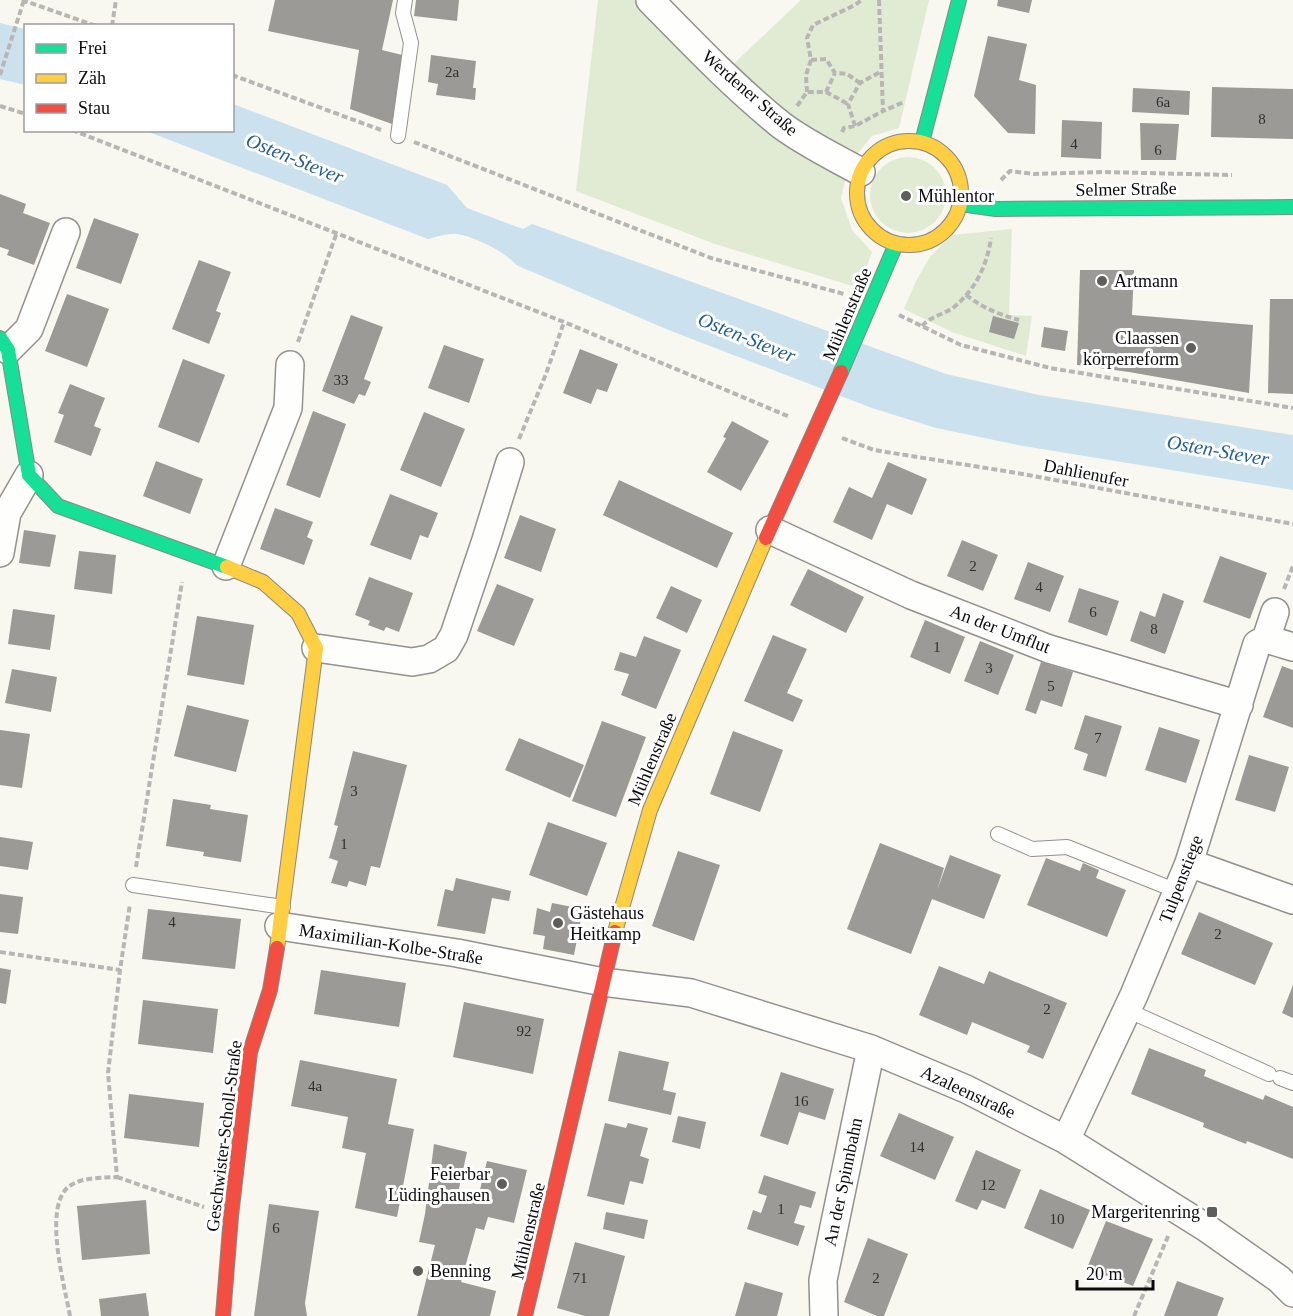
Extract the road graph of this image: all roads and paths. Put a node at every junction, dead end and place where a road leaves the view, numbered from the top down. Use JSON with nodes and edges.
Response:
{"nodes":[{"id":1,"x":23,"y":0,"type":"edge"},
{"id":2,"x":116,"y":0,"type":"edge"},
{"id":3,"x":405,"y":0,"type":"edge"},
{"id":4,"x":650,"y":0,"type":"edge"},
{"id":5,"x":862,"y":0,"type":"edge"},
{"id":6,"x":879,"y":0,"type":"edge"},
{"id":7,"x":959,"y":0,"type":"edge"},
{"id":8,"x":90,"y":24,"type":"edge"},
{"id":9,"x":112,"y":24,"type":"edge"},
{"id":10,"x":811,"y":60,"type":"junction"},
{"id":11,"x":880,"y":72,"type":"junction"},
{"id":12,"x":835,"y":73,"type":"junction"},
{"id":13,"x":0,"y":75,"type":"edge"},
{"id":14,"x":234,"y":76,"type":"edge"},
{"id":15,"x":860,"y":83,"type":"junction"},
{"id":16,"x":807,"y":92,"type":"junction"},
{"id":17,"x":826,"y":92,"type":"junction"},
{"id":18,"x":848,"y":104,"type":"junction"},
{"id":19,"x":0,"y":106,"type":"edge"},
{"id":20,"x":932,"y":108,"type":"junction"},
{"id":21,"x":883,"y":111,"type":"junction"},
{"id":22,"x":24,"y":113,"type":"edge"},
{"id":23,"x":782,"y":126,"type":"junction"},
{"id":24,"x":855,"y":126,"type":"junction"},
{"id":25,"x":77,"y":132,"type":"edge"},
{"id":26,"x":398,"y":136,"type":"junction"},
{"id":27,"x":922,"y":142,"type":"junction"},
{"id":28,"x":827,"y":154,"type":"junction"},
{"id":29,"x":861,"y":172,"type":"junction"},
{"id":30,"x":960,"y":204,"type":"junction"},
{"id":31,"x":1293,"y":207,"type":"edge"},
{"id":32,"x":996,"y":209,"type":"junction"},
{"id":33,"x":66,"y":232,"type":"dead end"},
{"id":34,"x":337,"y":232,"type":"junction"},
{"id":35,"x":896,"y":244,"type":"junction"},
{"id":36,"x":966,"y":295,"type":"junction"},
{"id":37,"x":873,"y":302,"type":"junction"},
{"id":38,"x":1019,"y":320,"type":"dead end"},
{"id":39,"x":564,"y":322,"type":"junction"},
{"id":40,"x":922,"y":326,"type":"junction"},
{"id":41,"x":4,"y":344,"type":"edge"},
{"id":42,"x":290,"y":365,"type":"joint"},
{"id":43,"x":1293,"y":408,"type":"edge"},
{"id":44,"x":816,"y":429,"type":"junction"},
{"id":45,"x":510,"y":462,"type":"joint"},
{"id":46,"x":29,"y":475,"type":"junction"},
{"id":47,"x":1293,"y":524,"type":"edge"},
{"id":48,"x":770,"y":530,"type":"junction"},
{"id":49,"x":0,"y":553,"type":"edge"},
{"id":50,"x":187,"y":553,"type":"junction"},
{"id":51,"x":226,"y":566,"type":"junction"},
{"id":52,"x":1275,"y":612,"type":"dead end"},
{"id":53,"x":1266,"y":639,"type":"junction"},
{"id":54,"x":1293,"y":647,"type":"edge"},
{"id":55,"x":316,"y":648,"type":"junction"},
{"id":56,"x":1239,"y":705,"type":"junction"},
{"id":57,"x":998,"y":834,"type":"dead end"},
{"id":58,"x":1189,"y":863,"type":"junction"},
{"id":59,"x":133,"y":885,"type":"junction"},
{"id":60,"x":1177,"y":891,"type":"junction"},
{"id":61,"x":1293,"y":900,"type":"edge"},
{"id":62,"x":281,"y":917,"type":"junction"},
{"id":63,"x":0,"y":952,"type":"edge"},
{"id":64,"x":120,"y":970,"type":"junction"},
{"id":65,"x":603,"y":982,"type":"junction"},
{"id":66,"x":1127,"y":1010,"type":"junction"},
{"id":67,"x":870,"y":1049,"type":"junction"},
{"id":68,"x":1281,"y":1078,"type":"edge"},
{"id":69,"x":1066,"y":1140,"type":"junction"},
{"id":70,"x":117,"y":1177,"type":"junction"},
{"id":71,"x":1179,"y":1210,"type":"junction"},
{"id":72,"x":231,"y":1216,"type":"junction"},
{"id":73,"x":1293,"y":1293,"type":"edge"},
{"id":74,"x":70,"y":1316,"type":"edge"},
{"id":75,"x":223,"y":1316,"type":"edge"},
{"id":76,"x":525,"y":1316,"type":"edge"},
{"id":77,"x":824,"y":1316,"type":"edge"},
{"id":78,"x":1134,"y":1316,"type":"edge"}],
"edges":[{"from":1,"to":8,"type":"path"},
{"from":1,"to":13,"type":"path"},
{"from":2,"to":9,"type":"path"},
{"from":3,"to":26,"type":"lane"},
{"from":4,"to":23,"type":"street","name":"Werdener Straße"},
{"from":5,"to":10,"type":"path"},
{"from":6,"to":11,"type":"path"},
{"from":7,"to":20,"type":"street"},
{"from":10,"to":12,"type":"path"},
{"from":10,"to":16,"type":"path"},
{"from":11,"to":15,"type":"path"},
{"from":11,"to":21,"type":"path"},
{"from":12,"to":15,"type":"path"},
{"from":12,"to":17,"type":"path"},
{"from":14,"to":26,"type":"path"},
{"from":15,"to":18,"type":"path"},
{"from":16,"to":17,"type":"path"},
{"from":16,"to":23,"type":"path"},
{"from":17,"to":18,"type":"path"},
{"from":18,"to":24,"type":"path"},
{"from":19,"to":22,"type":"path"},
{"from":20,"to":21,"type":"path"},
{"from":20,"to":27,"type":"street"},
{"from":21,"to":24,"type":"path"},
{"from":23,"to":28,"type":"street","name":"Werdener Straße"},
{"from":24,"to":28,"type":"path"},
{"from":25,"to":34,"type":"path","name":"Dahlienufer"},
{"from":26,"to":37,"type":"path"},
{"from":27,"to":29,"type":"street"},
{"from":27,"to":30,"type":"street"},
{"from":28,"to":29,"type":"street","name":"Werdener Straße"},
{"from":29,"to":35,"type":"street"},
{"from":30,"to":32,"type":"street","name":"Selmer Straße"},
{"from":30,"to":35,"type":"street"},
{"from":31,"to":32,"type":"street","name":"Selmer Straße"},
{"from":32,"to":36,"type":"path"},
{"from":33,"to":41,"type":"street"},
{"from":34,"to":39,"type":"path","name":"Dahlienufer"},
{"from":34,"to":42,"type":"path"},
{"from":35,"to":37,"type":"street","name":"Mühlenstraße"},
{"from":36,"to":38,"type":"path"},
{"from":36,"to":40,"type":"path"},
{"from":37,"to":40,"type":"path"},
{"from":37,"to":44,"type":"street","name":"Mühlenstraße"},
{"from":39,"to":44,"type":"path","name":"Dahlienufer"},
{"from":39,"to":45,"type":"path"},
{"from":40,"to":43,"type":"path"},
{"from":41,"to":46,"type":"street"},
{"from":42,"to":51,"type":"street"},
{"from":44,"to":47,"type":"path","name":"Dahlienufer"},
{"from":44,"to":48,"type":"street","name":"Mühlenstraße"},
{"from":45,"to":55,"type":"street"},
{"from":46,"to":49,"type":"street"},
{"from":46,"to":50,"type":"street"},
{"from":48,"to":56,"type":"street","name":"An der Umflut"},
{"from":48,"to":65,"type":"street","name":"Mühlenstraße"},
{"from":50,"to":51,"type":"street"},
{"from":50,"to":59,"type":"path"},
{"from":51,"to":55,"type":"street"},
{"from":52,"to":53,"type":"street","name":"Tulpenstiege"},
{"from":53,"to":54,"type":"street"},
{"from":53,"to":56,"type":"street","name":"Tulpenstiege"},
{"from":55,"to":62,"type":"street","name":"Maximilian-Kolbe-Straße"},
{"from":56,"to":58,"type":"street","name":"Tulpenstiege"},
{"from":57,"to":60,"type":"lane"},
{"from":58,"to":60,"type":"street","name":"Tulpenstiege"},
{"from":58,"to":61,"type":"street"},
{"from":59,"to":62,"type":"lane"},
{"from":59,"to":64,"type":"path"},
{"from":60,"to":66,"type":"street","name":"Tulpenstiege"},
{"from":62,"to":65,"type":"street","name":"Maximilian-Kolbe-Straße"},
{"from":62,"to":72,"type":"street","name":"Geschwister-Scholl-Straße"},
{"from":63,"to":64,"type":"path"},
{"from":64,"to":70,"type":"path"},
{"from":65,"to":67,"type":"street","name":"Azaleenstraße"},
{"from":65,"to":76,"type":"street","name":"Mühlenstraße"},
{"from":66,"to":68,"type":"lane"},
{"from":66,"to":69,"type":"street","name":"Tulpenstiege"},
{"from":67,"to":69,"type":"street","name":"Azaleenstraße"},
{"from":67,"to":77,"type":"street","name":"An der Spinnbahn"},
{"from":69,"to":71,"type":"street","name":"Azaleenstraße"},
{"from":70,"to":72,"type":"path"},
{"from":70,"to":74,"type":"path"},
{"from":71,"to":73,"type":"street","name":"Azaleenstraße"},
{"from":71,"to":78,"type":"path"},
{"from":72,"to":75,"type":"street","name":"Geschwister-Scholl-Straße"}]}
